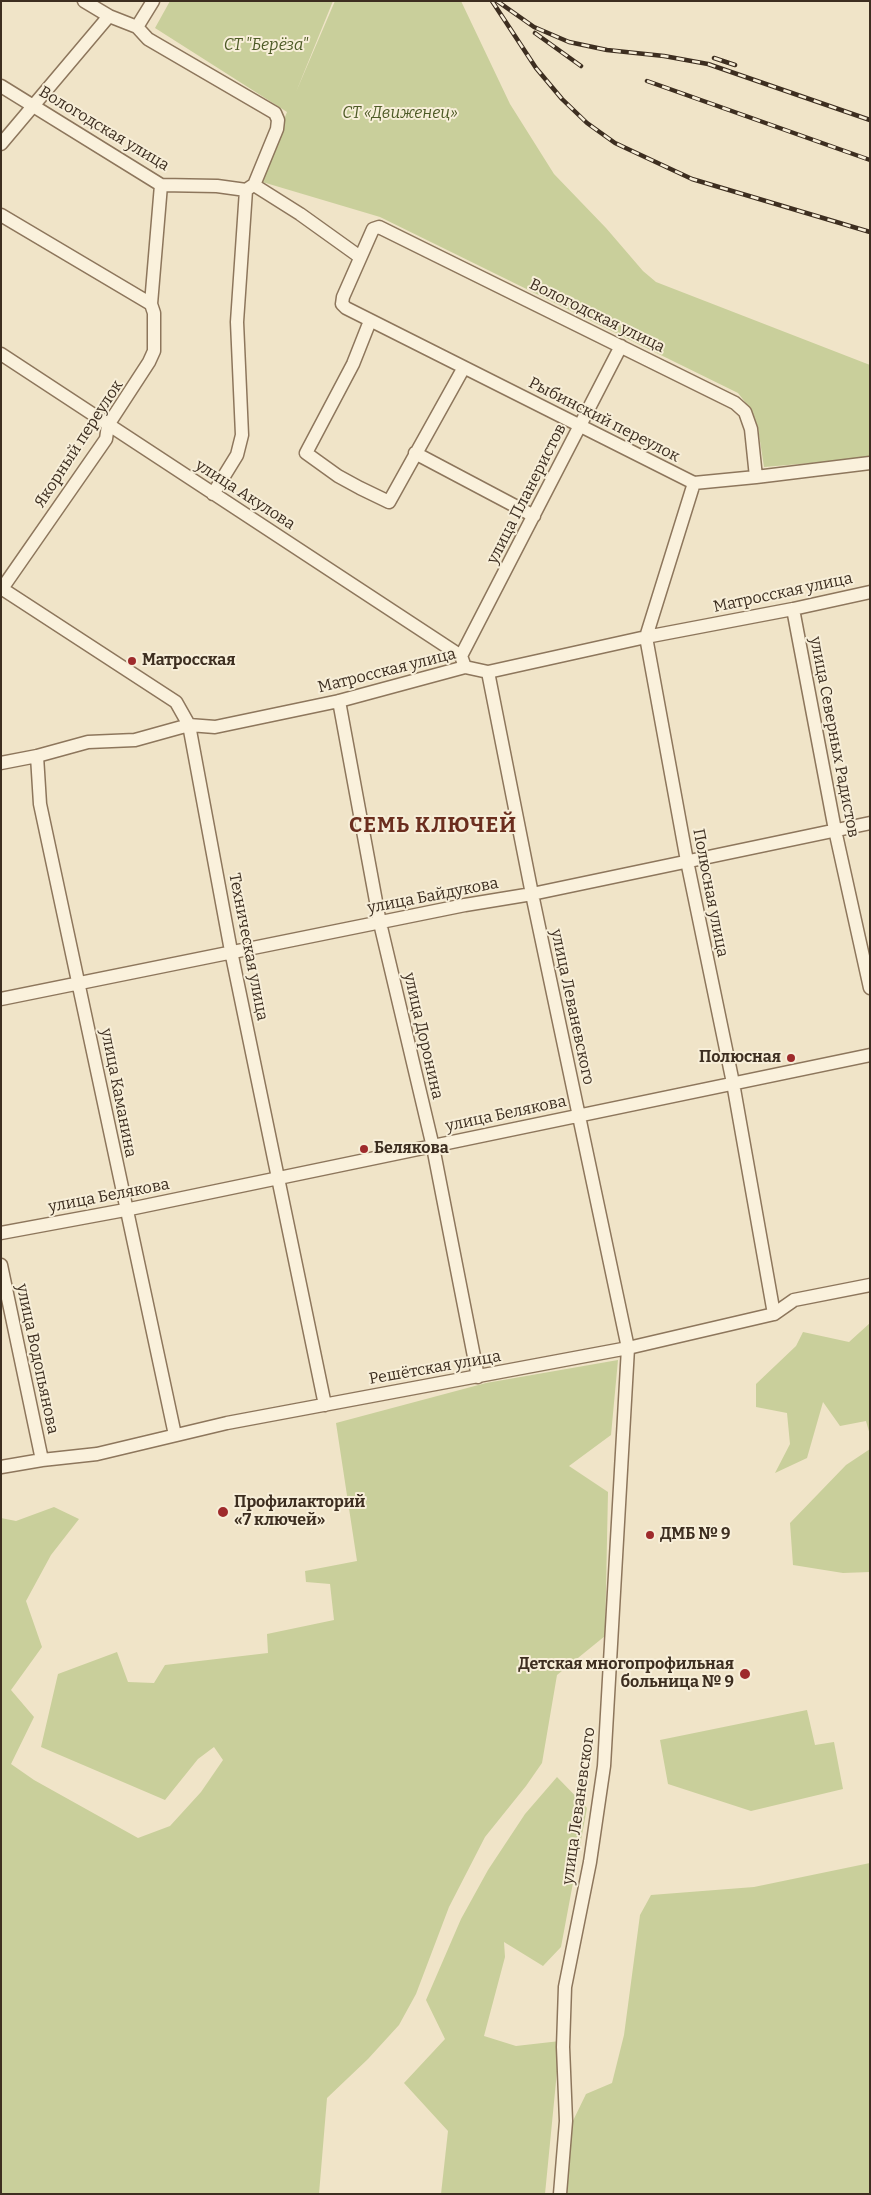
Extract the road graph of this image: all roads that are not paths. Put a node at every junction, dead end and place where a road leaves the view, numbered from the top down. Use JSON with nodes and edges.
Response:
{"nodes":[{"id":1,"x":84,"y":1,"type":"edge"},
{"id":2,"x":153,"y":1,"type":"edge"},
{"id":3,"x":109,"y":16,"type":"junction"},
{"id":4,"x":137,"y":27,"type":"junction"},
{"id":5,"x":1,"y":86,"type":"edge"},
{"id":6,"x":33,"y":106,"type":"junction"},
{"id":7,"x":1,"y":144,"type":"edge"},
{"id":8,"x":161,"y":185,"type":"junction"},
{"id":9,"x":250,"y":187,"type":"junction"},
{"id":10,"x":1,"y":215,"type":"edge"},
{"id":11,"x":360,"y":257,"type":"junction"},
{"id":12,"x":151,"y":304,"type":"junction"},
{"id":13,"x":370,"y":321,"type":"junction"},
{"id":14,"x":621,"y":346,"type":"junction"},
{"id":15,"x":1,"y":354,"type":"edge"},
{"id":16,"x":463,"y":369,"type":"junction"},
{"id":17,"x":108,"y":425,"type":"junction"},
{"id":18,"x":581,"y":425,"type":"junction"},
{"id":19,"x":415,"y":453,"type":"junction"},
{"id":20,"x":870,"y":463,"type":"edge"},
{"id":21,"x":756,"y":477,"type":"junction"},
{"id":22,"x":694,"y":484,"type":"junction"},
{"id":23,"x":213,"y":494,"type":"junction"},
{"id":24,"x":534,"y":516,"type":"junction"},
{"id":25,"x":2,"y":589,"type":"edge"},
{"id":26,"x":870,"y":592,"type":"edge"},
{"id":27,"x":793,"y":609,"type":"junction"},
{"id":28,"x":646,"y":637,"type":"junction"},
{"id":29,"x":463,"y":662,"type":"junction"},
{"id":30,"x":488,"y":672,"type":"junction"},
{"id":31,"x":339,"y":701,"type":"junction"},
{"id":32,"x":190,"y":725,"type":"junction"},
{"id":33,"x":37,"y":756,"type":"junction"},
{"id":34,"x":1,"y":764,"type":"edge"},
{"id":35,"x":870,"y":823,"type":"edge"},
{"id":36,"x":835,"y":830,"type":"junction"},
{"id":37,"x":687,"y":861,"type":"junction"},
{"id":38,"x":532,"y":894,"type":"junction"},
{"id":39,"x":380,"y":923,"type":"junction"},
{"id":40,"x":232,"y":951,"type":"junction"},
{"id":41,"x":79,"y":982,"type":"junction"},
{"id":42,"x":870,"y":988,"type":"edge"},
{"id":43,"x":1,"y":999,"type":"edge"},
{"id":44,"x":870,"y":1055,"type":"edge"},
{"id":45,"x":733,"y":1083,"type":"junction"},
{"id":46,"x":579,"y":1114,"type":"junction"},
{"id":47,"x":433,"y":1147,"type":"junction"},
{"id":48,"x":278,"y":1177,"type":"junction"},
{"id":49,"x":125,"y":1210,"type":"junction"},
{"id":50,"x":1,"y":1233,"type":"edge"},
{"id":51,"x":1,"y":1265,"type":"edge"},
{"id":52,"x":870,"y":1286,"type":"edge"},
{"id":53,"x":774,"y":1314,"type":"junction"},
{"id":54,"x":628,"y":1348,"type":"junction"},
{"id":55,"x":478,"y":1377,"type":"junction"},
{"id":56,"x":325,"y":1405,"type":"junction"},
{"id":57,"x":175,"y":1435,"type":"junction"},
{"id":58,"x":42,"y":1460,"type":"junction"},
{"id":59,"x":1,"y":1467,"type":"edge"},
{"id":60,"x":560,"y":2194,"type":"edge"}],
"edges":[{"from":1,"to":3,"type":"street"},
{"from":2,"to":4,"type":"street"},
{"from":3,"to":4,"type":"street"},
{"from":3,"to":6,"type":"street"},
{"from":4,"to":9,"type":"street"},
{"from":5,"to":6,"type":"street","name":"Вологодская улица"},
{"from":6,"to":7,"type":"street"},
{"from":6,"to":8,"type":"street","name":"Вологодская улица"},
{"from":8,"to":9,"type":"street","name":"Вологодская улица"},
{"from":8,"to":12,"type":"street","name":"Якорный переулок"},
{"from":9,"to":11,"type":"street"},
{"from":9,"to":23,"type":"street"},
{"from":10,"to":12,"type":"street"},
{"from":11,"to":13,"type":"street","name":"Рыбинский переулок"},
{"from":11,"to":14,"type":"street","name":"Вологодская улица"},
{"from":12,"to":17,"type":"street","name":"Якорный переулок"},
{"from":13,"to":16,"type":"street","name":"Рыбинский переулок"},
{"from":13,"to":19,"type":"street"},
{"from":14,"to":18,"type":"street","name":"улица Планеристов"},
{"from":14,"to":21,"type":"street","name":"Вологодская улица"},
{"from":15,"to":17,"type":"street","name":"улица Акулова"},
{"from":16,"to":18,"type":"street","name":"Рыбинский переулок"},
{"from":16,"to":19,"type":"street"},
{"from":17,"to":23,"type":"street","name":"улица Акулова"},
{"from":17,"to":25,"type":"street","name":"Якорный переулок"},
{"from":18,"to":22,"type":"street","name":"Рыбинский переулок"},
{"from":18,"to":24,"type":"street","name":"улица Планеристов"},
{"from":19,"to":24,"type":"street"},
{"from":20,"to":21,"type":"street"},
{"from":21,"to":22,"type":"street"},
{"from":22,"to":28,"type":"street","name":"Полюсная улица"},
{"from":23,"to":29,"type":"street","name":"улица Акулова"},
{"from":24,"to":29,"type":"street","name":"улица Планеристов"},
{"from":25,"to":32,"type":"street","name":"Техническая улица"},
{"from":26,"to":27,"type":"street","name":"Матросская улица"},
{"from":27,"to":28,"type":"street","name":"Матросская улица"},
{"from":27,"to":36,"type":"street","name":"улица Северных Радистов"},
{"from":28,"to":30,"type":"street","name":"Матросская улица"},
{"from":28,"to":37,"type":"street","name":"Полюсная улица"},
{"from":29,"to":30,"type":"street","name":"Матросская улица"},
{"from":29,"to":31,"type":"street","name":"Матросская улица"},
{"from":30,"to":38,"type":"street","name":"улица Леваневского"},
{"from":31,"to":32,"type":"street","name":"Матросская улица"},
{"from":31,"to":39,"type":"street","name":"улица Доронина"},
{"from":32,"to":33,"type":"street","name":"Матросская улица"},
{"from":32,"to":40,"type":"street","name":"Техническая улица"},
{"from":33,"to":34,"type":"street","name":"Матросская улица"},
{"from":33,"to":41,"type":"street","name":"улица Каманина"},
{"from":35,"to":36,"type":"street","name":"улица Байдукова"},
{"from":36,"to":37,"type":"street","name":"улица Байдукова"},
{"from":36,"to":42,"type":"street","name":"улица Северных Радистов"},
{"from":37,"to":38,"type":"street","name":"улица Байдукова"},
{"from":37,"to":45,"type":"street","name":"Полюсная улица"},
{"from":38,"to":39,"type":"street","name":"улица Байдукова"},
{"from":38,"to":46,"type":"street","name":"улица Леваневского"},
{"from":39,"to":40,"type":"street","name":"улица Байдукова"},
{"from":39,"to":47,"type":"street","name":"улица Доронина"},
{"from":40,"to":41,"type":"street","name":"улица Байдукова"},
{"from":40,"to":48,"type":"street","name":"Техническая улица"},
{"from":41,"to":43,"type":"street","name":"улица Байдукова"},
{"from":41,"to":49,"type":"street","name":"улица Каманина"},
{"from":44,"to":45,"type":"street","name":"улица Белякова"},
{"from":45,"to":46,"type":"street","name":"улица Белякова"},
{"from":45,"to":53,"type":"street","name":"Полюсная улица"},
{"from":46,"to":47,"type":"street","name":"улица Белякова"},
{"from":46,"to":54,"type":"street","name":"улица Леваневского"},
{"from":47,"to":48,"type":"street","name":"улица Белякова"},
{"from":47,"to":55,"type":"street","name":"улица Доронина"},
{"from":48,"to":49,"type":"street","name":"улица Белякова"},
{"from":48,"to":56,"type":"street","name":"Техническая улица"},
{"from":49,"to":50,"type":"street","name":"улица Белякова"},
{"from":49,"to":57,"type":"street","name":"улица Каманина"},
{"from":51,"to":58,"type":"street","name":"улица Водопьянова"},
{"from":52,"to":53,"type":"street","name":"Решётская улица"},
{"from":53,"to":54,"type":"street","name":"Решётская улица"},
{"from":54,"to":55,"type":"street","name":"Решётская улица"},
{"from":54,"to":60,"type":"street","name":"улица Леваневского"},
{"from":55,"to":56,"type":"street","name":"Решётская улица"},
{"from":56,"to":57,"type":"street","name":"Решётская улица"},
{"from":57,"to":58,"type":"street","name":"Решётская улица"},
{"from":58,"to":59,"type":"street","name":"Решётская улица"}]}
